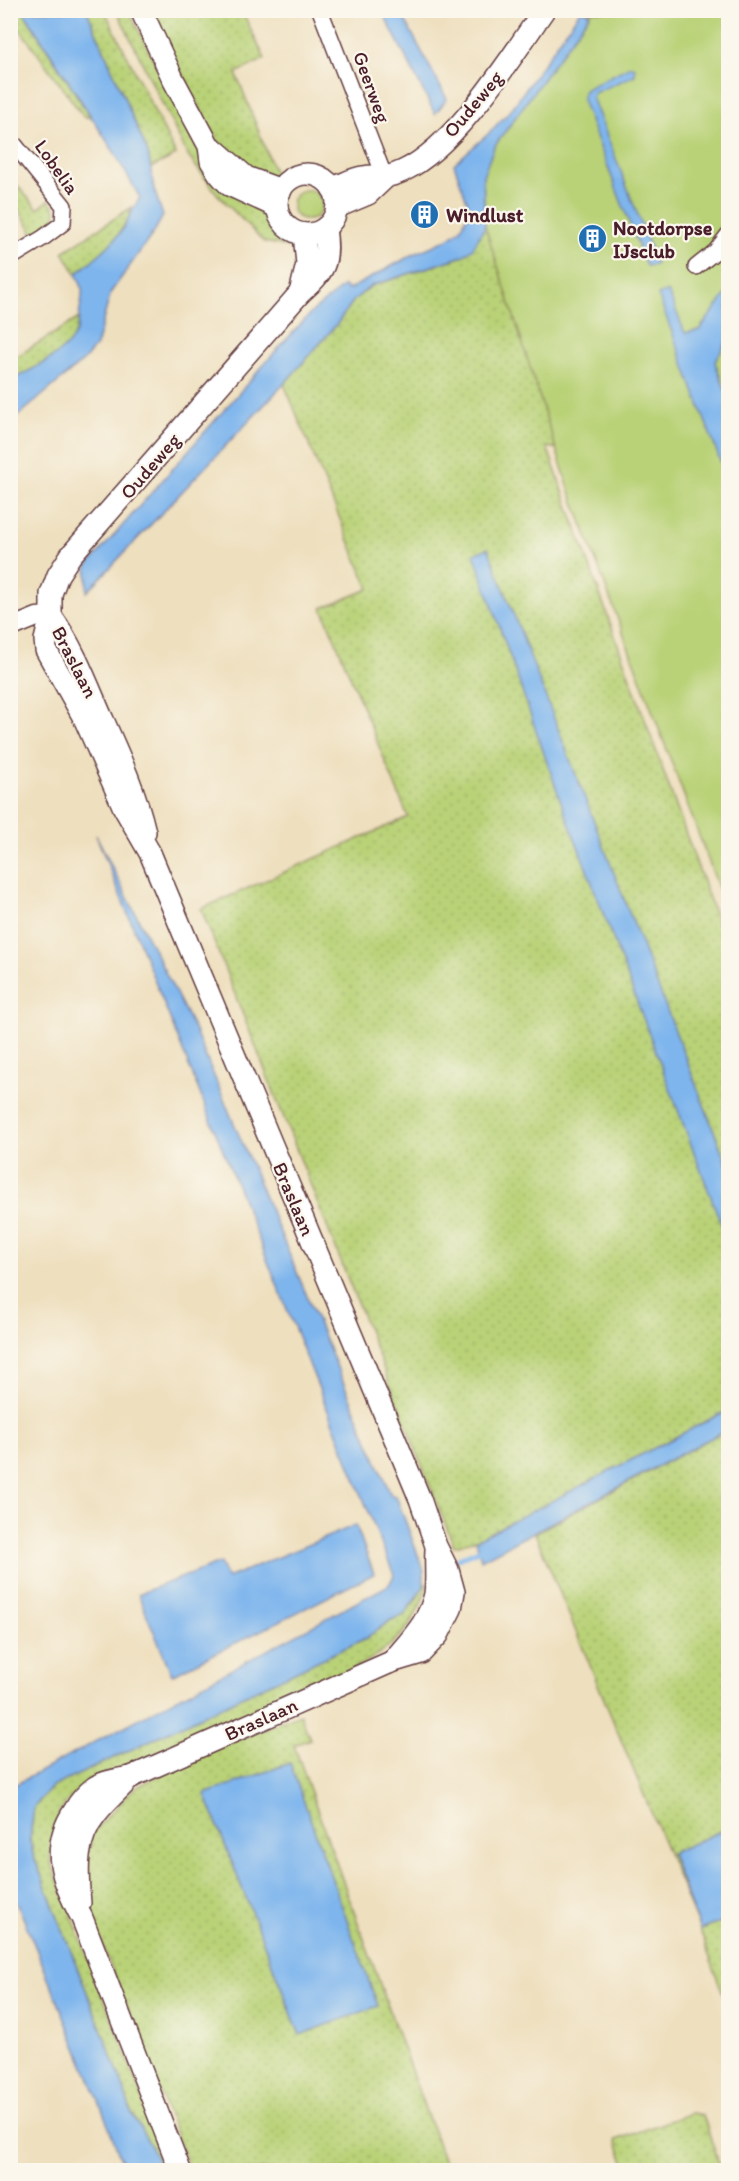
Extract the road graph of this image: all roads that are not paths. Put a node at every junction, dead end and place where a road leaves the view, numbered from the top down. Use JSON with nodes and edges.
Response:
{"nodes":[{"id":1,"x":141,"y":10,"type":"edge"},
{"id":2,"x":320,"y":10,"type":"edge"},
{"id":3,"x":544,"y":10,"type":"edge"},
{"id":4,"x":10,"y":139,"type":"edge"},
{"id":5,"x":385,"y":178,"type":"junction"},
{"id":6,"x":335,"y":198,"type":"junction"},
{"id":7,"x":279,"y":199,"type":"junction"},
{"id":8,"x":325,"y":228,"type":"junction"},
{"id":9,"x":304,"y":234,"type":"junction"},
{"id":10,"x":729,"y":235,"type":"edge"},
{"id":11,"x":10,"y":258,"type":"edge"},
{"id":12,"x":696,"y":267,"type":"dead end"},
{"id":13,"x":300,"y":293,"type":"junction"},
{"id":14,"x":51,"y":616,"type":"junction"},
{"id":15,"x":10,"y":628,"type":"edge"},
{"id":16,"x":180,"y":2170,"type":"edge"}],
"edges":[{"from":1,"to":7,"type":"main road"},
{"from":2,"to":5,"type":"street","name":"Geerweg"},
{"from":3,"to":5,"type":"main road","name":"Oudeweg"},
{"from":4,"to":11,"type":"street","name":"Lobelia"},
{"from":5,"to":6,"type":"main road","name":"Oudeweg"},
{"from":6,"to":7,"type":"main road"},
{"from":6,"to":8,"type":"main road"},
{"from":7,"to":9,"type":"main road"},
{"from":8,"to":9,"type":"main road"},
{"from":8,"to":13,"type":"main road","name":"Oudeweg"},
{"from":9,"to":13,"type":"main road","name":"Oudeweg"},
{"from":10,"to":12,"type":"street"},
{"from":13,"to":14,"type":"main road","name":"Oudeweg"},
{"from":14,"to":15,"type":"street"},
{"from":14,"to":16,"type":"main road","name":"Braslaan"}]}
